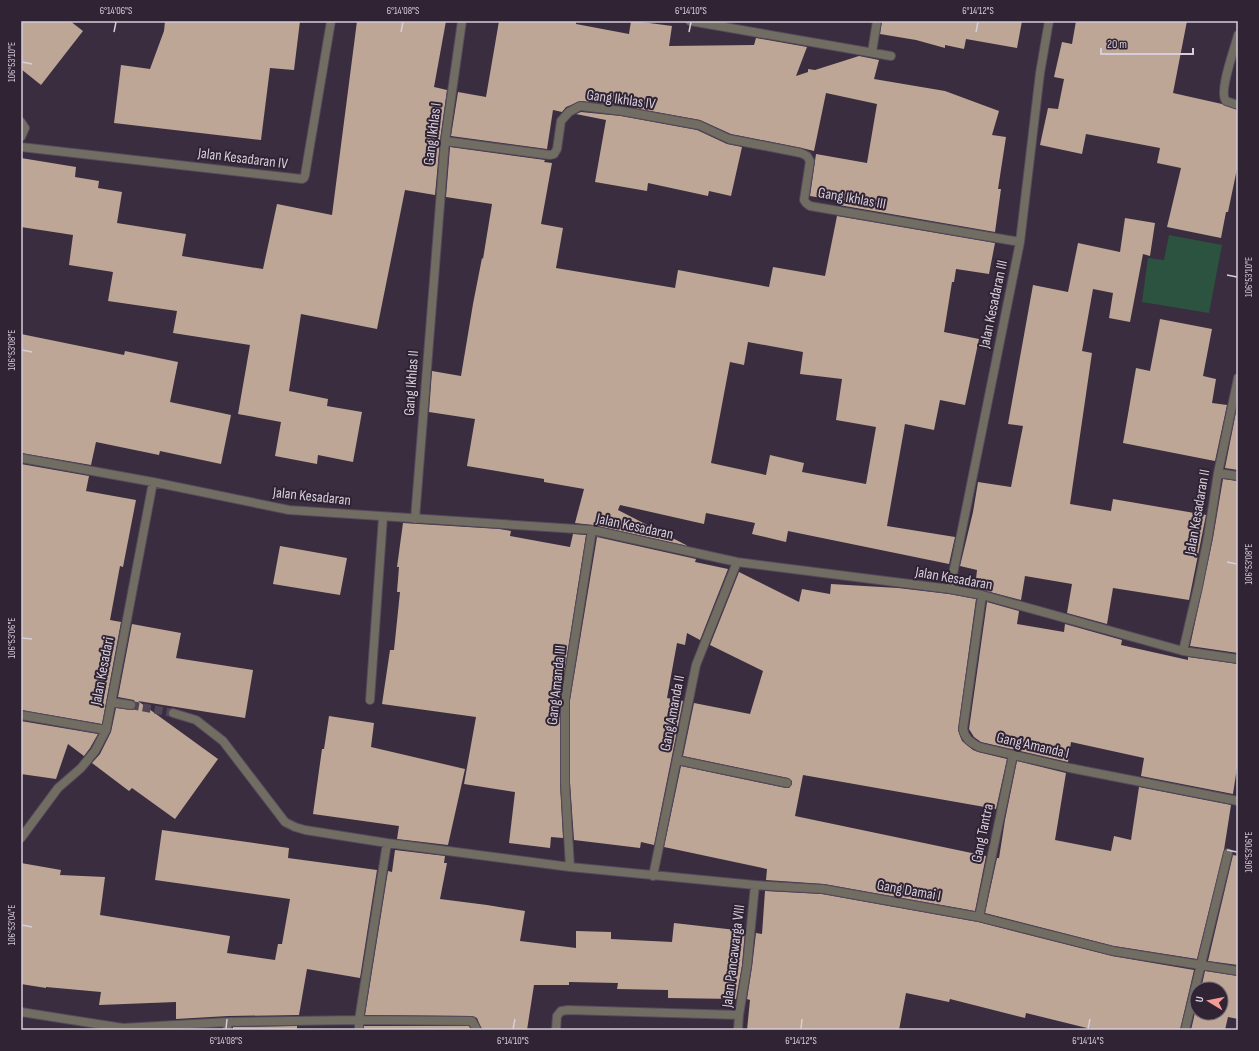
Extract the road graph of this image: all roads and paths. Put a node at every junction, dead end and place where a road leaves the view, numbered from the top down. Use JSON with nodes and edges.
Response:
{"nodes":[{"id":1,"x":331,"y":21,"type":"edge"},
{"id":2,"x":462,"y":21,"type":"edge"},
{"id":3,"x":690,"y":21,"type":"edge"},
{"id":4,"x":877,"y":21,"type":"edge"},
{"id":5,"x":1049,"y":21,"type":"edge"},
{"id":6,"x":1238,"y":35,"type":"edge"},
{"id":7,"x":872,"y":52,"type":"junction"},
{"id":8,"x":891,"y":56,"type":"dead end"},
{"id":9,"x":1238,"y":105,"type":"edge"},
{"id":10,"x":21,"y":122,"type":"edge"},
{"id":11,"x":21,"y":137,"type":"edge"},
{"id":12,"x":729,"y":139,"type":"joint"},
{"id":13,"x":445,"y":140,"type":"junction"},
{"id":14,"x":21,"y":147,"type":"edge"},
{"id":15,"x":1020,"y":242,"type":"junction"},
{"id":16,"x":435,"y":250,"type":"joint"},
{"id":17,"x":1238,"y":378,"type":"edge"},
{"id":18,"x":21,"y":458,"type":"edge"},
{"id":19,"x":1218,"y":473,"type":"junction"},
{"id":20,"x":1238,"y":476,"type":"edge"},
{"id":21,"x":152,"y":482,"type":"junction"},
{"id":22,"x":383,"y":517,"type":"junction"},
{"id":23,"x":415,"y":518,"type":"junction"},
{"id":24,"x":592,"y":530,"type":"junction"},
{"id":25,"x":737,"y":562,"type":"junction"},
{"id":26,"x":950,"y":590,"type":"junction"},
{"id":27,"x":982,"y":595,"type":"junction"},
{"id":28,"x":1183,"y":651,"type":"junction"},
{"id":29,"x":1238,"y":659,"type":"edge"},
{"id":30,"x":370,"y":700,"type":"dead end"},
{"id":31,"x":111,"y":702,"type":"junction"},
{"id":32,"x":131,"y":705,"type":"tunnel mouth"},
{"id":33,"x":173,"y":714,"type":"tunnel mouth"},
{"id":34,"x":21,"y":715,"type":"edge"},
{"id":35,"x":106,"y":730,"type":"junction"},
{"id":36,"x":1013,"y":756,"type":"junction"},
{"id":37,"x":677,"y":760,"type":"junction"},
{"id":38,"x":787,"y":783,"type":"dead end"},
{"id":39,"x":1238,"y":801,"type":"edge"},
{"id":40,"x":21,"y":838,"type":"edge"},
{"id":41,"x":387,"y":843,"type":"junction"},
{"id":42,"x":1228,"y":853,"type":"dead end"},
{"id":43,"x":570,"y":867,"type":"junction"},
{"id":44,"x":653,"y":876,"type":"junction"},
{"id":45,"x":755,"y":885,"type":"junction"},
{"id":46,"x":979,"y":917,"type":"junction"},
{"id":47,"x":1201,"y":965,"type":"junction"},
{"id":48,"x":1238,"y":971,"type":"edge"},
{"id":49,"x":21,"y":1012,"type":"edge"},
{"id":50,"x":739,"y":1015,"type":"junction"},
{"id":51,"x":359,"y":1020,"type":"junction"},
{"id":52,"x":228,"y":1026,"type":"edge"},
{"id":53,"x":359,"y":1030,"type":"edge"},
{"id":54,"x":476,"y":1030,"type":"edge"},
{"id":55,"x":556,"y":1030,"type":"edge"},
{"id":56,"x":738,"y":1030,"type":"edge"},
{"id":57,"x":1185,"y":1030,"type":"edge"}],
"edges":[{"from":1,"to":14,"type":"street","name":"Jalan Kesadaran IV"},
{"from":2,"to":13,"type":"street","name":"Gang Ikhlas I"},
{"from":3,"to":7,"type":"street"},
{"from":4,"to":7,"type":"street"},
{"from":5,"to":15,"type":"street","name":"Jalan Kesadaran III"},
{"from":6,"to":9,"type":"street"},
{"from":7,"to":8,"type":"street"},
{"from":10,"to":11,"type":"street"},
{"from":12,"to":13,"type":"street","name":"Gang Ikhlas IV"},
{"from":12,"to":15,"type":"street","name":"Gang Ikhlas III"},
{"from":13,"to":16,"type":"street","name":"Gang Ikhlas I"},
{"from":15,"to":26,"type":"street","name":"Jalan Kesadaran III"},
{"from":16,"to":23,"type":"street","name":"Gang Ikhlas II"},
{"from":17,"to":19,"type":"street","name":"Jalan Kesadaran II"},
{"from":18,"to":21,"type":"street","name":"Jalan Kesadaran"},
{"from":19,"to":20,"type":"street"},
{"from":19,"to":28,"type":"street","name":"Jalan Kesadaran II"},
{"from":21,"to":22,"type":"street","name":"Jalan Kesadaran"},
{"from":21,"to":31,"type":"street","name":"Jalan Kesadari"},
{"from":22,"to":23,"type":"street","name":"Jalan Kesadaran"},
{"from":22,"to":30,"type":"street"},
{"from":23,"to":24,"type":"street","name":"Jalan Kesadaran"},
{"from":24,"to":25,"type":"street","name":"Jalan Kesadaran"},
{"from":24,"to":43,"type":"street","name":"Gang Amanda III"},
{"from":25,"to":26,"type":"street","name":"Jalan Kesadaran"},
{"from":25,"to":37,"type":"street","name":"Gang Amanda II"},
{"from":26,"to":27,"type":"street","name":"Jalan Kesadaran"},
{"from":27,"to":28,"type":"street","name":"Jalan Kesadaran"},
{"from":27,"to":36,"type":"street","name":"Gang Amanda I"},
{"from":28,"to":29,"type":"street","name":"Jalan Kesadaran"},
{"from":31,"to":32,"type":"street"},
{"from":31,"to":35,"type":"street","name":"Jalan Kesadari"},
{"from":33,"to":41,"type":"street","name":"Gang Damai I"},
{"from":34,"to":35,"type":"street"},
{"from":35,"to":40,"type":"street","name":"Jalan Kesadari"},
{"from":36,"to":39,"type":"street","name":"Gang Amanda I"},
{"from":36,"to":46,"type":"street","name":"Gang Tantra"},
{"from":37,"to":38,"type":"street"},
{"from":37,"to":44,"type":"street","name":"Gang Amanda II"},
{"from":41,"to":43,"type":"street","name":"Gang Damai I"},
{"from":41,"to":51,"type":"street"},
{"from":42,"to":47,"type":"street"},
{"from":43,"to":44,"type":"street","name":"Gang Damai I"},
{"from":44,"to":45,"type":"street","name":"Gang Damai I"},
{"from":45,"to":46,"type":"street","name":"Gang Damai I"},
{"from":45,"to":50,"type":"street","name":"Jalan Pancawarga VIII"},
{"from":46,"to":47,"type":"street","name":"Gang Damai I"},
{"from":47,"to":48,"type":"street","name":"Gang Damai I"},
{"from":47,"to":57,"type":"street"},
{"from":49,"to":52,"type":"street"},
{"from":50,"to":55,"type":"street"},
{"from":50,"to":56,"type":"street","name":"Jalan Pancawarga VIII"},
{"from":51,"to":52,"type":"street"},
{"from":51,"to":53,"type":"street"},
{"from":51,"to":54,"type":"street"}]}
